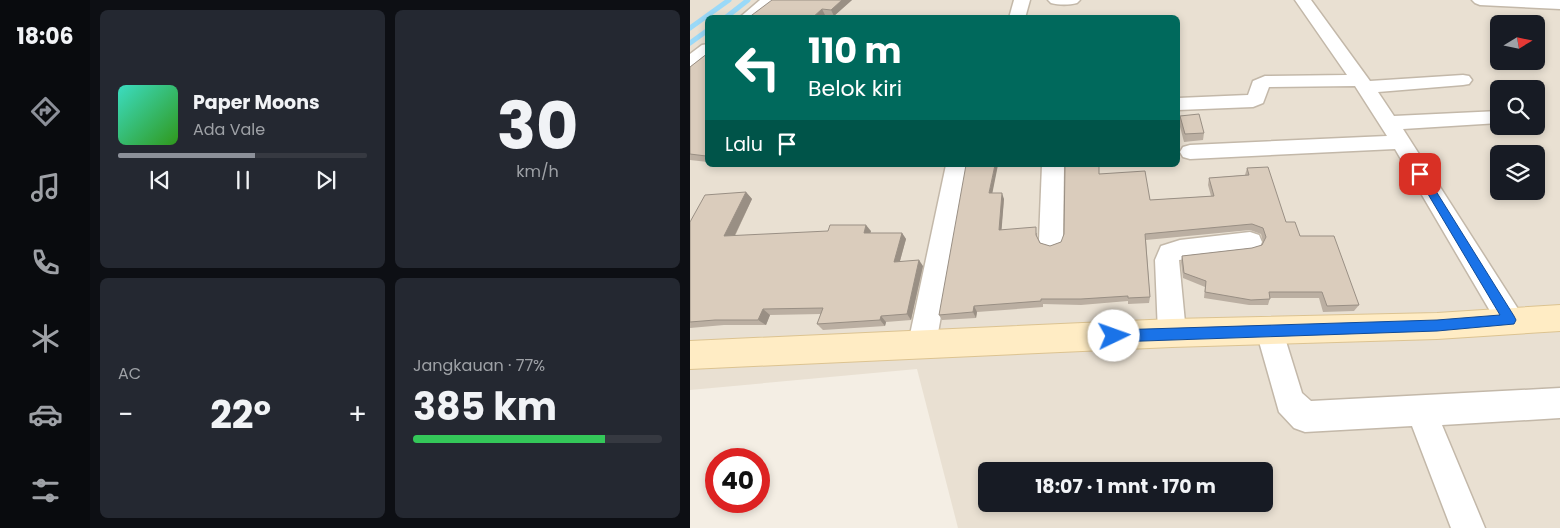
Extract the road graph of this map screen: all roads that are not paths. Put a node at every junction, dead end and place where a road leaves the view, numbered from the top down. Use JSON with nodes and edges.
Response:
{"nodes":[{"id":1,"x":770,"y":0,"type":"edge"},
{"id":2,"x":1022,"y":0,"type":"edge"},
{"id":3,"x":1056,"y":0,"type":"edge"},
{"id":4,"x":1072,"y":0,"type":"edge"},
{"id":5,"x":1303,"y":0,"type":"edge"},
{"id":6,"x":1480,"y":0,"type":"edge"},
{"id":7,"x":1560,"y":4,"type":"edge"},
{"id":8,"x":752,"y":15,"type":"edge"},
{"id":9,"x":1017,"y":15,"type":"edge"},
{"id":10,"x":705,"y":51,"type":"edge"},
{"id":11,"x":690,"y":62,"type":"edge"},
{"id":12,"x":1463,"y":80,"type":"dead end"},
{"id":13,"x":1362,"y":83,"type":"junction"},
{"id":14,"x":1180,"y":104,"type":"edge"},
{"id":15,"x":1490,"y":117,"type":"edge"},
{"id":16,"x":1388,"y":123,"type":"junction"},
{"id":17,"x":1401,"y":142,"type":"junction"},
{"id":18,"x":1190,"y":152,"type":"dead end"},
{"id":19,"x":957,"y":167,"type":"edge"},
{"id":20,"x":1053,"y":167,"type":"edge"},
{"id":21,"x":1051,"y":240,"type":"dead end"},
{"id":22,"x":1250,"y":242,"type":"dead end"},
{"id":23,"x":1560,"y":318,"type":"edge"},
{"id":24,"x":1510,"y":320,"type":"junction"},
{"id":25,"x":1270,"y":331,"type":"junction"},
{"id":26,"x":1172,"y":334,"type":"junction"},
{"id":27,"x":922,"y":344,"type":"junction"},
{"id":28,"x":690,"y":355,"type":"edge"},
{"id":29,"x":1560,"y":403,"type":"edge"},
{"id":30,"x":1421,"y":411,"type":"junction"},
{"id":31,"x":1468,"y":528,"type":"edge"}],
"edges":[{"from":1,"to":8,"type":"street"},
{"from":2,"to":9,"type":"street"},
{"from":3,"to":4,"type":"street"},
{"from":5,"to":13,"type":"street"},
{"from":6,"to":7,"type":"street"},
{"from":10,"to":11,"type":"street"},
{"from":12,"to":13,"type":"street"},
{"from":13,"to":14,"type":"street"},
{"from":13,"to":16,"type":"street"},
{"from":15,"to":16,"type":"street"},
{"from":16,"to":17,"type":"street"},
{"from":17,"to":18,"type":"street"},
{"from":17,"to":24,"type":"street"},
{"from":19,"to":27,"type":"street"},
{"from":20,"to":21,"type":"street"},
{"from":22,"to":26,"type":"street"},
{"from":23,"to":24,"type":"street"},
{"from":24,"to":25,"type":"street"},
{"from":25,"to":26,"type":"street"},
{"from":25,"to":30,"type":"street"},
{"from":26,"to":27,"type":"street"},
{"from":27,"to":28,"type":"street"},
{"from":29,"to":30,"type":"street"},
{"from":30,"to":31,"type":"street"}]}
